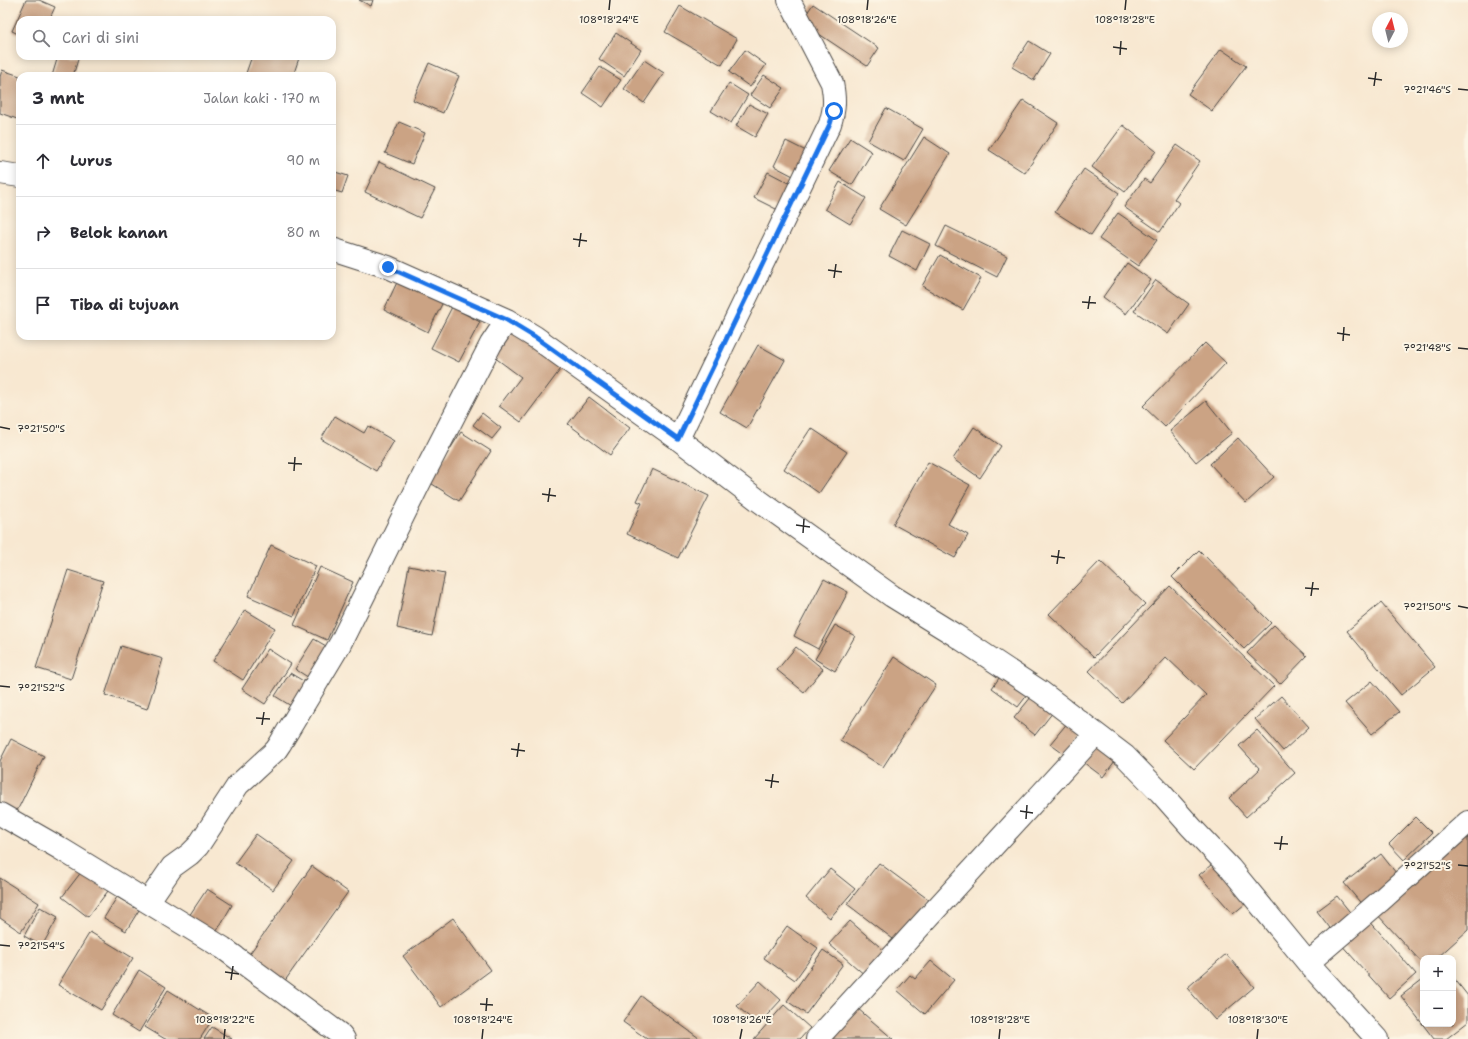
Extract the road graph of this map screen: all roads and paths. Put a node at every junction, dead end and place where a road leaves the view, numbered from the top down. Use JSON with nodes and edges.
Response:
{"nodes":[{"id":1,"x":788,"y":0,"type":"edge"},
{"id":2,"x":0,"y":173,"type":"edge"},
{"id":3,"x":16,"y":175,"type":"edge"},
{"id":4,"x":336,"y":250,"type":"edge"},
{"id":5,"x":507,"y":320,"type":"junction"},
{"id":6,"x":678,"y":439,"type":"junction"},
{"id":7,"x":1096,"y":734,"type":"junction"},
{"id":8,"x":0,"y":814,"type":"edge"},
{"id":9,"x":1468,"y":822,"type":"edge"},
{"id":10,"x":148,"y":902,"type":"junction"},
{"id":11,"x":1308,"y":963,"type":"junction"},
{"id":12,"x":344,"y":1039,"type":"edge"},
{"id":13,"x":817,"y":1039,"type":"edge"},
{"id":14,"x":1377,"y":1039,"type":"edge"}],
"edges":[{"from":1,"to":6,"type":"street"},
{"from":2,"to":3,"type":"street"},
{"from":4,"to":5,"type":"street"},
{"from":5,"to":6,"type":"street"},
{"from":5,"to":10,"type":"street"},
{"from":6,"to":7,"type":"street"},
{"from":7,"to":11,"type":"street"},
{"from":7,"to":13,"type":"street"},
{"from":8,"to":10,"type":"street"},
{"from":9,"to":11,"type":"street"},
{"from":10,"to":12,"type":"street"},
{"from":11,"to":14,"type":"street"}]}
